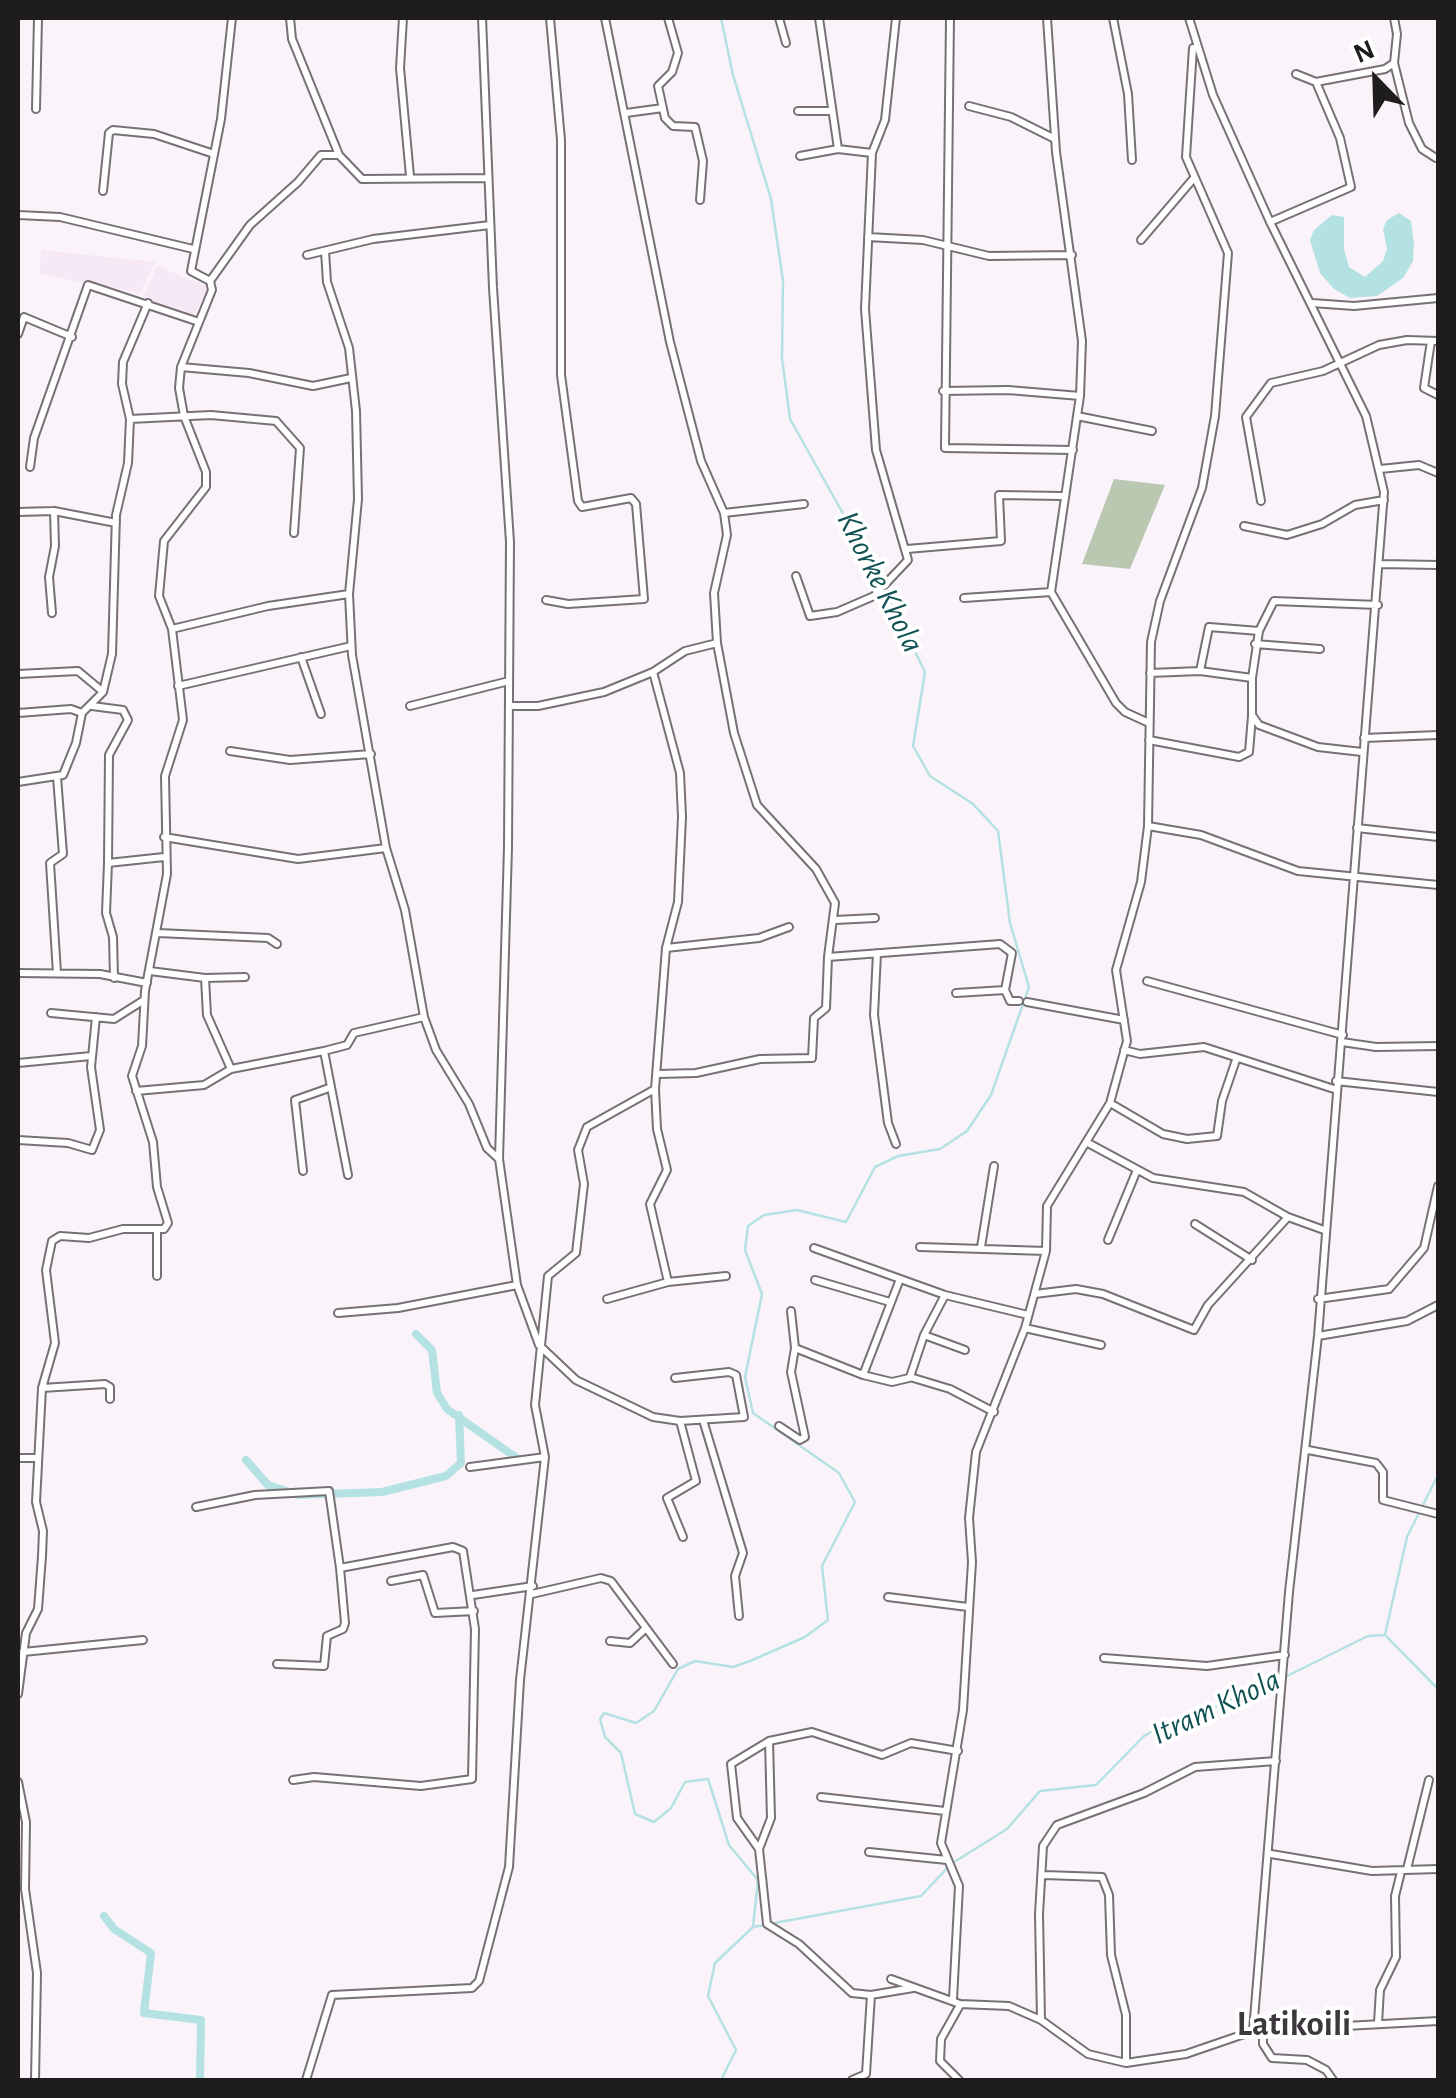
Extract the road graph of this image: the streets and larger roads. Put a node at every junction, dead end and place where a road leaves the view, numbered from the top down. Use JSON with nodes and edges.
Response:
{"nodes":[{"id":1,"x":38,"y":18,"type":"edge"},
{"id":2,"x":232,"y":18,"type":"edge"},
{"id":3,"x":290,"y":18,"type":"edge"},
{"id":4,"x":403,"y":18,"type":"edge"},
{"id":5,"x":482,"y":18,"type":"edge"},
{"id":6,"x":550,"y":18,"type":"edge"},
{"id":7,"x":605,"y":18,"type":"edge"},
{"id":8,"x":668,"y":18,"type":"edge"},
{"id":9,"x":779,"y":18,"type":"edge"},
{"id":10,"x":819,"y":18,"type":"edge"},
{"id":11,"x":896,"y":18,"type":"edge"},
{"id":12,"x":950,"y":18,"type":"edge"},
{"id":13,"x":1047,"y":18,"type":"edge"},
{"id":14,"x":1113,"y":18,"type":"edge"},
{"id":15,"x":1189,"y":18,"type":"edge"},
{"id":16,"x":1394,"y":18,"type":"edge"},
{"id":17,"x":1193,"y":42,"type":"junction"},
{"id":18,"x":786,"y":43,"type":"dead end"},
{"id":19,"x":1394,"y":63,"type":"junction"},
{"id":20,"x":1296,"y":74,"type":"dead end"},
{"id":21,"x":1316,"y":82,"type":"junction"},
{"id":22,"x":969,"y":106,"type":"dead end"},
{"id":23,"x":663,"y":108,"type":"junction"},
{"id":24,"x":36,"y":109,"type":"dead end"},
{"id":25,"x":798,"y":111,"type":"dead end"},
{"id":26,"x":831,"y":111,"type":"junction"},
{"id":27,"x":626,"y":113,"type":"junction"},
{"id":28,"x":1056,"y":139,"type":"junction"},
{"id":29,"x":838,"y":149,"type":"junction"},
{"id":30,"x":211,"y":153,"type":"junction"},
{"id":31,"x":872,"y":154,"type":"junction"},
{"id":32,"x":339,"y":156,"type":"junction"},
{"id":33,"x":800,"y":156,"type":"dead end"},
{"id":34,"x":1436,"y":158,"type":"edge"},
{"id":35,"x":1132,"y":160,"type":"dead end"},
{"id":36,"x":410,"y":176,"type":"junction"},
{"id":37,"x":488,"y":178,"type":"junction"},
{"id":38,"x":1194,"y":178,"type":"junction"},
{"id":39,"x":104,"y":191,"type":"dead end"},
{"id":40,"x":700,"y":200,"type":"dead end"},
{"id":41,"x":18,"y":215,"type":"edge"},
{"id":42,"x":1270,"y":222,"type":"junction"},
{"id":43,"x":490,"y":225,"type":"junction"},
{"id":44,"x":868,"y":237,"type":"junction"},
{"id":45,"x":1141,"y":240,"type":"dead end"},
{"id":46,"x":948,"y":247,"type":"junction"},
{"id":47,"x":193,"y":248,"type":"junction"},
{"id":48,"x":325,"y":251,"type":"junction"},
{"id":49,"x":307,"y":255,"type":"dead end"},
{"id":50,"x":1072,"y":255,"type":"junction"},
{"id":51,"x":210,"y":281,"type":"junction"},
{"id":52,"x":1438,"y":298,"type":"edge"},
{"id":53,"x":1310,"y":303,"type":"junction"},
{"id":54,"x":148,"y":304,"type":"junction"},
{"id":55,"x":199,"y":322,"type":"junction"},
{"id":56,"x":18,"y":334,"type":"edge"},
{"id":57,"x":72,"y":337,"type":"junction"},
{"id":58,"x":1435,"y":341,"type":"edge"},
{"id":59,"x":1343,"y":362,"type":"junction"},
{"id":60,"x":181,"y":367,"type":"junction"},
{"id":61,"x":351,"y":378,"type":"junction"},
{"id":62,"x":943,"y":391,"type":"junction"},
{"id":63,"x":1438,"y":395,"type":"edge"},
{"id":64,"x":1080,"y":396,"type":"junction"},
{"id":65,"x":184,"y":416,"type":"junction"},
{"id":66,"x":1077,"y":416,"type":"junction"},
{"id":67,"x":130,"y":419,"type":"junction"},
{"id":68,"x":1152,"y":431,"type":"dead end"},
{"id":69,"x":1073,"y":450,"type":"junction"},
{"id":70,"x":30,"y":467,"type":"dead end"},
{"id":71,"x":1380,"y":469,"type":"junction"},
{"id":72,"x":1438,"y":473,"type":"edge"},
{"id":73,"x":1062,"y":496,"type":"junction"},
{"id":74,"x":1384,"y":500,"type":"junction"},
{"id":75,"x":1260,"y":501,"type":"dead end"},
{"id":76,"x":804,"y":504,"type":"dead end"},
{"id":77,"x":54,"y":511,"type":"junction"},
{"id":78,"x":18,"y":512,"type":"edge"},
{"id":79,"x":724,"y":513,"type":"junction"},
{"id":80,"x":116,"y":523,"type":"junction"},
{"id":81,"x":1244,"y":526,"type":"dead end"},
{"id":82,"x":294,"y":533,"type":"dead end"},
{"id":83,"x":907,"y":549,"type":"junction"},
{"id":84,"x":1380,"y":564,"type":"junction"},
{"id":85,"x":1438,"y":565,"type":"edge"},
{"id":86,"x":796,"y":576,"type":"dead end"},
{"id":87,"x":1051,"y":592,"type":"junction"},
{"id":88,"x":348,"y":594,"type":"junction"},
{"id":89,"x":964,"y":598,"type":"dead end"},
{"id":90,"x":546,"y":600,"type":"dead end"},
{"id":91,"x":1378,"y":605,"type":"junction"},
{"id":92,"x":52,"y":614,"type":"dead end"},
{"id":93,"x":172,"y":629,"type":"junction"},
{"id":94,"x":1259,"y":631,"type":"junction"},
{"id":95,"x":718,"y":642,"type":"junction"},
{"id":96,"x":1255,"y":644,"type":"junction"},
{"id":97,"x":351,"y":646,"type":"junction"},
{"id":98,"x":1320,"y":650,"type":"dead end"},
{"id":99,"x":302,"y":657,"type":"junction"},
{"id":100,"x":653,"y":672,"type":"junction"},
{"id":101,"x":1150,"y":672,"type":"junction"},
{"id":102,"x":1200,"y":672,"type":"junction"},
{"id":103,"x":18,"y":674,"type":"edge"},
{"id":104,"x":1252,"y":678,"type":"junction"},
{"id":105,"x":509,"y":680,"type":"junction"},
{"id":106,"x":178,"y":686,"type":"junction"},
{"id":107,"x":103,"y":692,"type":"junction"},
{"id":108,"x":92,"y":706,"type":"junction"},
{"id":109,"x":410,"y":706,"type":"dead end"},
{"id":110,"x":509,"y":706,"type":"junction"},
{"id":111,"x":18,"y":713,"type":"edge"},
{"id":112,"x":82,"y":714,"type":"junction"},
{"id":113,"x":321,"y":714,"type":"dead end"},
{"id":114,"x":1252,"y":716,"type":"junction"},
{"id":115,"x":1149,"y":723,"type":"junction"},
{"id":116,"x":1438,"y":735,"type":"edge"},
{"id":117,"x":1364,"y":738,"type":"junction"},
{"id":118,"x":1149,"y":740,"type":"junction"},
{"id":119,"x":230,"y":752,"type":"dead end"},
{"id":120,"x":1362,"y":752,"type":"junction"},
{"id":121,"x":371,"y":754,"type":"junction"},
{"id":122,"x":56,"y":777,"type":"junction"},
{"id":123,"x":18,"y":782,"type":"edge"},
{"id":124,"x":1148,"y":826,"type":"junction"},
{"id":125,"x":1356,"y":828,"type":"junction"},
{"id":126,"x":164,"y":836,"type":"junction"},
{"id":127,"x":1438,"y":837,"type":"edge"},
{"id":128,"x":386,"y":848,"type":"junction"},
{"id":129,"x":164,"y":858,"type":"junction"},
{"id":130,"x":108,"y":863,"type":"junction"},
{"id":131,"x":1353,"y":879,"type":"junction"},
{"id":132,"x":1438,"y":885,"type":"edge"},
{"id":133,"x":875,"y":918,"type":"dead end"},
{"id":134,"x":834,"y":920,"type":"junction"},
{"id":135,"x":788,"y":926,"type":"dead end"},
{"id":136,"x":158,"y":932,"type":"junction"},
{"id":137,"x":277,"y":944,"type":"dead end"},
{"id":138,"x":666,"y":948,"type":"junction"},
{"id":139,"x":876,"y":953,"type":"junction"},
{"id":140,"x":828,"y":957,"type":"junction"},
{"id":141,"x":150,"y":971,"type":"junction"},
{"id":142,"x":18,"y":973,"type":"edge"},
{"id":143,"x":57,"y":973,"type":"junction"},
{"id":144,"x":245,"y":977,"type":"dead end"},
{"id":145,"x":114,"y":978,"type":"junction"},
{"id":146,"x":205,"y":978,"type":"junction"},
{"id":147,"x":1147,"y":980,"type":"dead end"},
{"id":148,"x":147,"y":983,"type":"junction"},
{"id":149,"x":1004,"y":990,"type":"junction"},
{"id":150,"x":956,"y":993,"type":"dead end"},
{"id":151,"x":145,"y":999,"type":"junction"},
{"id":152,"x":50,"y":1014,"type":"dead end"},
{"id":153,"x":424,"y":1016,"type":"junction"},
{"id":154,"x":96,"y":1017,"type":"junction"},
{"id":155,"x":1124,"y":1020,"type":"junction"},
{"id":156,"x":1342,"y":1038,"type":"junction"},
{"id":157,"x":1438,"y":1046,"type":"edge"},
{"id":158,"x":1124,"y":1050,"type":"junction"},
{"id":159,"x":324,"y":1051,"type":"junction"},
{"id":160,"x":92,"y":1056,"type":"junction"},
{"id":161,"x":1236,"y":1060,"type":"junction"},
{"id":162,"x":18,"y":1063,"type":"edge"},
{"id":163,"x":230,"y":1068,"type":"junction"},
{"id":164,"x":657,"y":1074,"type":"junction"},
{"id":165,"x":1335,"y":1085,"type":"junction"},
{"id":166,"x":330,"y":1088,"type":"junction"},
{"id":167,"x":655,"y":1089,"type":"junction"},
{"id":168,"x":136,"y":1091,"type":"junction"},
{"id":169,"x":1438,"y":1092,"type":"edge"},
{"id":170,"x":1110,"y":1104,"type":"junction"},
{"id":171,"x":18,"y":1140,"type":"edge"},
{"id":172,"x":1088,"y":1143,"type":"junction"},
{"id":173,"x":896,"y":1144,"type":"dead end"},
{"id":174,"x":499,"y":1159,"type":"junction"},
{"id":175,"x":994,"y":1166,"type":"dead end"},
{"id":176,"x":1137,"y":1170,"type":"junction"},
{"id":177,"x":304,"y":1171,"type":"dead end"},
{"id":178,"x":348,"y":1175,"type":"dead end"},
{"id":179,"x":1438,"y":1186,"type":"edge"},
{"id":180,"x":1288,"y":1217,"type":"junction"},
{"id":181,"x":1195,"y":1224,"type":"dead end"},
{"id":182,"x":158,"y":1229,"type":"junction"},
{"id":183,"x":1324,"y":1230,"type":"junction"},
{"id":184,"x":1108,"y":1240,"type":"dead end"},
{"id":185,"x":920,"y":1247,"type":"dead end"},
{"id":186,"x":981,"y":1247,"type":"junction"},
{"id":187,"x":814,"y":1248,"type":"dead end"},
{"id":188,"x":1046,"y":1251,"type":"junction"},
{"id":189,"x":1252,"y":1260,"type":"junction"},
{"id":190,"x":157,"y":1276,"type":"dead end"},
{"id":191,"x":726,"y":1276,"type":"dead end"},
{"id":192,"x":900,"y":1278,"type":"junction"},
{"id":193,"x":815,"y":1280,"type":"dead end"},
{"id":194,"x":668,"y":1282,"type":"junction"},
{"id":195,"x":516,"y":1285,"type":"junction"},
{"id":196,"x":1034,"y":1294,"type":"junction"},
{"id":197,"x":945,"y":1296,"type":"junction"},
{"id":198,"x":608,"y":1299,"type":"dead end"},
{"id":199,"x":1318,"y":1299,"type":"junction"},
{"id":200,"x":890,"y":1302,"type":"junction"},
{"id":201,"x":1438,"y":1305,"type":"edge"},
{"id":202,"x":791,"y":1311,"type":"dead end"},
{"id":203,"x":338,"y":1314,"type":"dead end"},
{"id":204,"x":1028,"y":1315,"type":"junction"},
{"id":205,"x":1024,"y":1328,"type":"junction"},
{"id":206,"x":924,"y":1335,"type":"junction"},
{"id":207,"x":1318,"y":1336,"type":"junction"},
{"id":208,"x":1100,"y":1345,"type":"dead end"},
{"id":209,"x":540,"y":1346,"type":"junction"},
{"id":210,"x":795,"y":1348,"type":"junction"},
{"id":211,"x":965,"y":1350,"type":"dead end"},
{"id":212,"x":863,"y":1375,"type":"junction"},
{"id":213,"x":675,"y":1378,"type":"dead end"},
{"id":214,"x":910,"y":1378,"type":"junction"},
{"id":215,"x":42,"y":1388,"type":"junction"},
{"id":216,"x":110,"y":1398,"type":"dead end"},
{"id":217,"x":994,"y":1412,"type":"junction"},
{"id":218,"x":703,"y":1419,"type":"junction"},
{"id":219,"x":680,"y":1421,"type":"junction"},
{"id":220,"x":779,"y":1426,"type":"dead end"},
{"id":221,"x":1308,"y":1450,"type":"junction"},
{"id":222,"x":545,"y":1457,"type":"junction"},
{"id":223,"x":18,"y":1458,"type":"edge"},
{"id":224,"x":38,"y":1458,"type":"junction"},
{"id":225,"x":470,"y":1468,"type":"dead end"},
{"id":226,"x":196,"y":1508,"type":"dead end"},
{"id":227,"x":1438,"y":1514,"type":"edge"},
{"id":228,"x":683,"y":1537,"type":"dead end"},
{"id":229,"x":340,"y":1568,"type":"junction"},
{"id":230,"x":391,"y":1582,"type":"dead end"},
{"id":231,"x":533,"y":1590,"type":"junction"},
{"id":232,"x":472,"y":1594,"type":"junction"},
{"id":233,"x":888,"y":1597,"type":"dead end"},
{"id":234,"x":968,"y":1607,"type":"junction"},
{"id":235,"x":474,"y":1611,"type":"junction"},
{"id":236,"x":739,"y":1616,"type":"dead end"},
{"id":237,"x":646,"y":1629,"type":"junction"},
{"id":238,"x":143,"y":1640,"type":"dead end"},
{"id":239,"x":610,"y":1641,"type":"dead end"},
{"id":240,"x":23,"y":1652,"type":"junction"},
{"id":241,"x":1285,"y":1654,"type":"junction"},
{"id":242,"x":1104,"y":1658,"type":"dead end"},
{"id":243,"x":277,"y":1664,"type":"dead end"},
{"id":244,"x":674,"y":1664,"type":"dead end"},
{"id":245,"x":18,"y":1674,"type":"edge"},
{"id":246,"x":18,"y":1694,"type":"edge"},
{"id":247,"x":769,"y":1741,"type":"junction"},
{"id":248,"x":958,"y":1751,"type":"junction"},
{"id":249,"x":1276,"y":1761,"type":"junction"},
{"id":250,"x":293,"y":1780,"type":"dead end"},
{"id":251,"x":1429,"y":1780,"type":"dead end"},
{"id":252,"x":18,"y":1782,"type":"edge"},
{"id":253,"x":820,"y":1797,"type":"dead end"},
{"id":254,"x":945,"y":1812,"type":"junction"},
{"id":255,"x":759,"y":1848,"type":"junction"},
{"id":256,"x":869,"y":1852,"type":"dead end"},
{"id":257,"x":1270,"y":1854,"type":"junction"},
{"id":258,"x":950,"y":1863,"type":"junction"},
{"id":259,"x":1404,"y":1870,"type":"junction"},
{"id":260,"x":1438,"y":1870,"type":"edge"},
{"id":261,"x":1044,"y":1875,"type":"junction"},
{"id":262,"x":891,"y":1980,"type":"dead end"},
{"id":263,"x":913,"y":1988,"type":"junction"},
{"id":264,"x":871,"y":1995,"type":"junction"},
{"id":265,"x":956,"y":2002,"type":"junction"},
{"id":266,"x":1041,"y":2020,"type":"junction"},
{"id":267,"x":1438,"y":2022,"type":"edge"},
{"id":268,"x":1378,"y":2023,"type":"junction"},
{"id":269,"x":1263,"y":2030,"type":"junction"},
{"id":270,"x":1253,"y":2031,"type":"junction"},
{"id":271,"x":1126,"y":2063,"type":"junction"},
{"id":272,"x":35,"y":2080,"type":"edge"},
{"id":273,"x":306,"y":2080,"type":"edge"},
{"id":274,"x":852,"y":2080,"type":"edge"},
{"id":275,"x":959,"y":2080,"type":"edge"},
{"id":276,"x":1333,"y":2080,"type":"edge"}],
"edges":[{"from":1,"to":24,"type":"street"},
{"from":2,"to":30,"type":"street"},
{"from":3,"to":32,"type":"street"},
{"from":4,"to":36,"type":"street"},
{"from":5,"to":37,"type":"street"},
{"from":6,"to":90,"type":"street"},
{"from":7,"to":27,"type":"street"},
{"from":8,"to":23,"type":"street"},
{"from":9,"to":18,"type":"street"},
{"from":10,"to":26,"type":"street"},
{"from":11,"to":31,"type":"street"},
{"from":12,"to":46,"type":"street"},
{"from":13,"to":28,"type":"street"},
{"from":14,"to":35,"type":"street"},
{"from":15,"to":17,"type":"street"},
{"from":16,"to":19,"type":"street"},
{"from":17,"to":38,"type":"street"},
{"from":17,"to":42,"type":"street"},
{"from":19,"to":21,"type":"street"},
{"from":19,"to":34,"type":"street"},
{"from":20,"to":21,"type":"street"},
{"from":21,"to":42,"type":"street"},
{"from":22,"to":28,"type":"street"},
{"from":23,"to":27,"type":"street"},
{"from":23,"to":40,"type":"street"},
{"from":25,"to":26,"type":"street"},
{"from":26,"to":29,"type":"street"},
{"from":27,"to":79,"type":"street"},
{"from":28,"to":50,"type":"street"},
{"from":29,"to":31,"type":"street"},
{"from":29,"to":33,"type":"street"},
{"from":30,"to":39,"type":"street"},
{"from":30,"to":47,"type":"street"},
{"from":31,"to":44,"type":"street"},
{"from":32,"to":36,"type":"street"},
{"from":32,"to":51,"type":"street"},
{"from":36,"to":37,"type":"street"},
{"from":37,"to":43,"type":"street"},
{"from":38,"to":45,"type":"street"},
{"from":38,"to":101,"type":"street"},
{"from":41,"to":47,"type":"street"},
{"from":42,"to":53,"type":"street"},
{"from":43,"to":48,"type":"street"},
{"from":43,"to":105,"type":"street"},
{"from":44,"to":46,"type":"street"},
{"from":44,"to":83,"type":"street"},
{"from":46,"to":50,"type":"street"},
{"from":46,"to":62,"type":"street"},
{"from":47,"to":51,"type":"street"},
{"from":48,"to":49,"type":"street"},
{"from":48,"to":61,"type":"street"},
{"from":50,"to":64,"type":"street"},
{"from":51,"to":55,"type":"street"},
{"from":52,"to":53,"type":"street"},
{"from":53,"to":59,"type":"street"},
{"from":54,"to":55,"type":"street"},
{"from":54,"to":57,"type":"street"},
{"from":54,"to":67,"type":"street"},
{"from":55,"to":60,"type":"street"},
{"from":56,"to":57,"type":"street"},
{"from":57,"to":70,"type":"street"},
{"from":58,"to":59,"type":"street"},
{"from":58,"to":63,"type":"street"},
{"from":59,"to":71,"type":"street"},
{"from":59,"to":75,"type":"street"},
{"from":60,"to":61,"type":"street"},
{"from":60,"to":65,"type":"street"},
{"from":61,"to":88,"type":"street"},
{"from":62,"to":64,"type":"street"},
{"from":62,"to":69,"type":"street"},
{"from":64,"to":66,"type":"street"},
{"from":65,"to":67,"type":"street"},
{"from":65,"to":82,"type":"street"},
{"from":65,"to":93,"type":"street"},
{"from":66,"to":68,"type":"street"},
{"from":66,"to":69,"type":"street"},
{"from":67,"to":80,"type":"street"},
{"from":69,"to":73,"type":"street"},
{"from":71,"to":72,"type":"street"},
{"from":71,"to":74,"type":"street"},
{"from":73,"to":83,"type":"street"},
{"from":73,"to":87,"type":"street"},
{"from":74,"to":81,"type":"street"},
{"from":74,"to":84,"type":"street"},
{"from":76,"to":79,"type":"street"},
{"from":77,"to":78,"type":"street"},
{"from":77,"to":80,"type":"street"},
{"from":77,"to":92,"type":"street"},
{"from":79,"to":95,"type":"street"},
{"from":80,"to":107,"type":"street"},
{"from":83,"to":86,"type":"street"},
{"from":84,"to":85,"type":"street"},
{"from":84,"to":91,"type":"street"},
{"from":87,"to":89,"type":"street"},
{"from":87,"to":115,"type":"street"},
{"from":88,"to":93,"type":"street"},
{"from":88,"to":97,"type":"street"},
{"from":91,"to":94,"type":"street"},
{"from":91,"to":117,"type":"street"},
{"from":93,"to":106,"type":"street"},
{"from":94,"to":96,"type":"street"},
{"from":94,"to":102,"type":"street"},
{"from":95,"to":100,"type":"street"},
{"from":95,"to":134,"type":"street"},
{"from":96,"to":98,"type":"street"},
{"from":96,"to":104,"type":"street"},
{"from":97,"to":99,"type":"street"},
{"from":97,"to":121,"type":"street"},
{"from":99,"to":106,"type":"street"},
{"from":99,"to":113,"type":"street"},
{"from":100,"to":110,"type":"street"},
{"from":100,"to":138,"type":"street"},
{"from":101,"to":102,"type":"street"},
{"from":101,"to":115,"type":"street"},
{"from":102,"to":104,"type":"street"},
{"from":103,"to":107,"type":"street"},
{"from":104,"to":114,"type":"street"},
{"from":105,"to":109,"type":"street"},
{"from":105,"to":110,"type":"street"},
{"from":106,"to":126,"type":"street"},
{"from":107,"to":108,"type":"street"},
{"from":108,"to":112,"type":"street"},
{"from":108,"to":130,"type":"street"},
{"from":110,"to":174,"type":"street"},
{"from":111,"to":112,"type":"street"},
{"from":112,"to":122,"type":"street"},
{"from":114,"to":118,"type":"street"},
{"from":114,"to":120,"type":"street"},
{"from":115,"to":118,"type":"street"},
{"from":116,"to":117,"type":"street"},
{"from":117,"to":120,"type":"street"},
{"from":118,"to":124,"type":"street"},
{"from":119,"to":121,"type":"street"},
{"from":120,"to":125,"type":"street"},
{"from":121,"to":128,"type":"street"},
{"from":122,"to":123,"type":"street"},
{"from":122,"to":143,"type":"street"},
{"from":124,"to":131,"type":"street"},
{"from":124,"to":155,"type":"street"},
{"from":125,"to":127,"type":"street"},
{"from":125,"to":131,"type":"street"},
{"from":126,"to":128,"type":"street"},
{"from":126,"to":129,"type":"street"},
{"from":128,"to":153,"type":"street"},
{"from":129,"to":130,"type":"street"},
{"from":129,"to":136,"type":"street"},
{"from":130,"to":145,"type":"street"},
{"from":131,"to":132,"type":"street"},
{"from":131,"to":156,"type":"street"},
{"from":133,"to":134,"type":"street"},
{"from":134,"to":140,"type":"street"},
{"from":135,"to":138,"type":"street"},
{"from":136,"to":137,"type":"street"},
{"from":136,"to":141,"type":"street"},
{"from":138,"to":164,"type":"street"},
{"from":139,"to":140,"type":"street"},
{"from":139,"to":149,"type":"street"},
{"from":139,"to":173,"type":"street"},
{"from":140,"to":164,"type":"street"},
{"from":141,"to":146,"type":"street"},
{"from":141,"to":148,"type":"street"},
{"from":142,"to":143,"type":"street"},
{"from":143,"to":145,"type":"street"},
{"from":144,"to":146,"type":"street"},
{"from":145,"to":148,"type":"street"},
{"from":146,"to":163,"type":"street"},
{"from":147,"to":156,"type":"street"},
{"from":148,"to":151,"type":"street"},
{"from":149,"to":150,"type":"street"},
{"from":149,"to":155,"type":"street"},
{"from":151,"to":154,"type":"street"},
{"from":151,"to":168,"type":"street"},
{"from":152,"to":154,"type":"street"},
{"from":153,"to":159,"type":"street"},
{"from":153,"to":174,"type":"street"},
{"from":154,"to":160,"type":"street"},
{"from":155,"to":158,"type":"street"},
{"from":156,"to":157,"type":"street"},
{"from":156,"to":165,"type":"street"},
{"from":158,"to":161,"type":"street"},
{"from":158,"to":170,"type":"street"},
{"from":159,"to":163,"type":"street"},
{"from":159,"to":166,"type":"street"},
{"from":160,"to":162,"type":"street"},
{"from":160,"to":171,"type":"street"},
{"from":161,"to":165,"type":"street"},
{"from":161,"to":170,"type":"street"},
{"from":163,"to":168,"type":"street"},
{"from":164,"to":167,"type":"street"},
{"from":165,"to":169,"type":"street"},
{"from":165,"to":183,"type":"street"},
{"from":166,"to":177,"type":"street"},
{"from":166,"to":178,"type":"street"},
{"from":167,"to":194,"type":"street"},
{"from":167,"to":209,"type":"street"},
{"from":168,"to":182,"type":"street"},
{"from":170,"to":172,"type":"street"},
{"from":172,"to":176,"type":"street"},
{"from":172,"to":188,"type":"street"},
{"from":174,"to":195,"type":"street"},
{"from":175,"to":186,"type":"street"},
{"from":176,"to":180,"type":"street"},
{"from":176,"to":184,"type":"street"},
{"from":179,"to":199,"type":"street"},
{"from":180,"to":183,"type":"street"},
{"from":180,"to":189,"type":"street"},
{"from":181,"to":189,"type":"street"},
{"from":182,"to":190,"type":"street"},
{"from":182,"to":215,"type":"street"},
{"from":183,"to":199,"type":"street"},
{"from":185,"to":186,"type":"street"},
{"from":186,"to":188,"type":"street"},
{"from":187,"to":192,"type":"street"},
{"from":188,"to":196,"type":"street"},
{"from":189,"to":196,"type":"street"},
{"from":191,"to":194,"type":"street"},
{"from":192,"to":197,"type":"street"},
{"from":192,"to":200,"type":"street"},
{"from":193,"to":200,"type":"street"},
{"from":194,"to":198,"type":"street"},
{"from":195,"to":203,"type":"street"},
{"from":195,"to":209,"type":"street"},
{"from":196,"to":204,"type":"street"},
{"from":197,"to":204,"type":"street"},
{"from":197,"to":206,"type":"street"},
{"from":199,"to":207,"type":"street"},
{"from":200,"to":212,"type":"street"},
{"from":201,"to":207,"type":"street"},
{"from":202,"to":210,"type":"street"},
{"from":204,"to":205,"type":"street"},
{"from":205,"to":208,"type":"street"},
{"from":205,"to":217,"type":"street"},
{"from":206,"to":211,"type":"street"},
{"from":206,"to":214,"type":"street"},
{"from":207,"to":221,"type":"street"},
{"from":209,"to":219,"type":"street"},
{"from":209,"to":222,"type":"street"},
{"from":210,"to":212,"type":"street"},
{"from":210,"to":220,"type":"street"},
{"from":212,"to":214,"type":"street"},
{"from":213,"to":218,"type":"street"},
{"from":214,"to":217,"type":"street"},
{"from":215,"to":216,"type":"street"},
{"from":215,"to":224,"type":"street"},
{"from":217,"to":234,"type":"street"},
{"from":218,"to":219,"type":"street"},
{"from":218,"to":236,"type":"street"},
{"from":219,"to":228,"type":"street"},
{"from":221,"to":227,"type":"street"},
{"from":221,"to":241,"type":"street"},
{"from":222,"to":225,"type":"street"},
{"from":222,"to":231,"type":"street"},
{"from":223,"to":224,"type":"street"},
{"from":224,"to":240,"type":"street"},
{"from":226,"to":229,"type":"street"},
{"from":229,"to":232,"type":"street"},
{"from":229,"to":243,"type":"street"},
{"from":230,"to":235,"type":"street"},
{"from":231,"to":232,"type":"street"},
{"from":231,"to":237,"type":"street"},
{"from":231,"to":273,"type":"street"},
{"from":232,"to":235,"type":"street"},
{"from":233,"to":234,"type":"street"},
{"from":234,"to":248,"type":"street"},
{"from":235,"to":250,"type":"street"},
{"from":237,"to":239,"type":"street"},
{"from":237,"to":244,"type":"street"},
{"from":238,"to":240,"type":"street"},
{"from":240,"to":245,"type":"street"},
{"from":241,"to":242,"type":"street"},
{"from":241,"to":249,"type":"street"},
{"from":245,"to":246,"type":"street"},
{"from":247,"to":248,"type":"street"},
{"from":247,"to":255,"type":"street"},
{"from":247,"to":255,"type":"street"},
{"from":248,"to":254,"type":"street"},
{"from":249,"to":257,"type":"street"},
{"from":249,"to":261,"type":"street"},
{"from":251,"to":259,"type":"street"},
{"from":252,"to":272,"type":"street"},
{"from":253,"to":254,"type":"street"},
{"from":254,"to":258,"type":"street"},
{"from":255,"to":264,"type":"street"},
{"from":256,"to":258,"type":"street"},
{"from":257,"to":259,"type":"street"},
{"from":257,"to":270,"type":"street"},
{"from":258,"to":265,"type":"street"},
{"from":259,"to":260,"type":"street"},
{"from":259,"to":268,"type":"street"},
{"from":261,"to":266,"type":"street"},
{"from":261,"to":271,"type":"street"},
{"from":262,"to":263,"type":"street"},
{"from":263,"to":264,"type":"street"},
{"from":263,"to":265,"type":"street"},
{"from":264,"to":274,"type":"street"},
{"from":265,"to":266,"type":"street"},
{"from":265,"to":275,"type":"street"},
{"from":266,"to":271,"type":"street"},
{"from":267,"to":268,"type":"street"},
{"from":268,"to":269,"type":"street"},
{"from":269,"to":270,"type":"street"},
{"from":269,"to":276,"type":"street"},
{"from":270,"to":271,"type":"street"}]}
